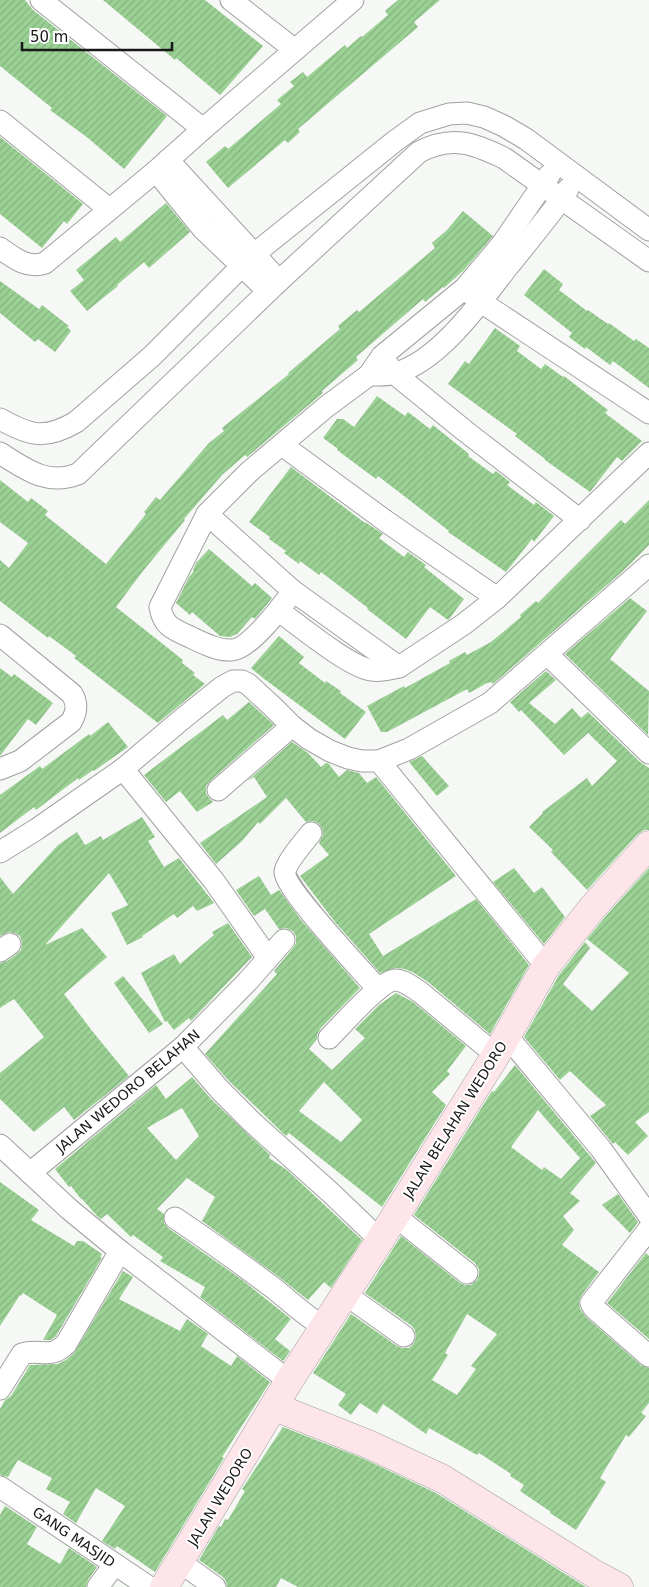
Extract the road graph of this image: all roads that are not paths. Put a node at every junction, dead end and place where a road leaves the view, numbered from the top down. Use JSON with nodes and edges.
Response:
{"nodes":[{"id":1,"x":41,"y":0,"type":"edge"},
{"id":2,"x":231,"y":0,"type":"edge"},
{"id":3,"x":353,"y":0,"type":"edge"},
{"id":4,"x":295,"y":50,"type":"junction"},
{"id":5,"x":0,"y":121,"type":"edge"},
{"id":6,"x":203,"y":129,"type":"junction"},
{"id":7,"x":557,"y":164,"type":"junction"},
{"id":8,"x":162,"y":166,"type":"junction"},
{"id":9,"x":576,"y":177,"type":"junction"},
{"id":10,"x":543,"y":186,"type":"junction"},
{"id":11,"x":561,"y":200,"type":"junction"},
{"id":12,"x":109,"y":209,"type":"junction"},
{"id":13,"x":649,"y":230,"type":"edge"},
{"id":14,"x":0,"y":248,"type":"edge"},
{"id":15,"x":649,"y":260,"type":"edge"},
{"id":16,"x":248,"y":261,"type":"junction"},
{"id":17,"x":273,"y":286,"type":"junction"},
{"id":18,"x":465,"y":288,"type":"junction"},
{"id":19,"x":481,"y":302,"type":"junction"},
{"id":20,"x":382,"y":356,"type":"junction"},
{"id":21,"x":395,"y":374,"type":"junction"},
{"id":22,"x":369,"y":375,"type":"junction"},
{"id":23,"x":649,"y":413,"type":"edge"},
{"id":24,"x":0,"y":419,"type":"edge"},
{"id":25,"x":282,"y":445,"type":"junction"},
{"id":26,"x":0,"y":452,"type":"edge"},
{"id":27,"x":649,"y":453,"type":"edge"},
{"id":28,"x":207,"y":514,"type":"junction"},
{"id":29,"x":580,"y":520,"type":"junction"},
{"id":30,"x":649,"y":565,"type":"edge"},
{"id":31,"x":293,"y":591,"type":"junction"},
{"id":32,"x":497,"y":598,"type":"junction"},
{"id":33,"x":279,"y":611,"type":"junction"},
{"id":34,"x":0,"y":635,"type":"edge"},
{"id":35,"x":547,"y":654,"type":"junction"},
{"id":36,"x":398,"y":667,"type":"junction"},
{"id":37,"x":292,"y":726,"type":"junction"},
{"id":38,"x":649,"y":754,"type":"edge"},
{"id":39,"x":379,"y":761,"type":"junction"},
{"id":40,"x":0,"y":769,"type":"edge"},
{"id":41,"x":123,"y":769,"type":"junction"},
{"id":42,"x":218,"y":790,"type":"dead end"},
{"id":43,"x":311,"y":833,"type":"dead end"},
{"id":44,"x":649,"y":845,"type":"edge"},
{"id":45,"x":0,"y":852,"type":"edge"},
{"id":46,"x":284,"y":940,"type":"dead end"},
{"id":47,"x":268,"y":958,"type":"junction"},
{"id":48,"x":546,"y":966,"type":"junction"},
{"id":49,"x":378,"y":989,"type":"junction"},
{"id":50,"x":330,"y":1038,"type":"dead end"},
{"id":51,"x":502,"y":1046,"type":"junction"},
{"id":52,"x":183,"y":1048,"type":"junction"},
{"id":53,"x":0,"y":1145,"type":"edge"},
{"id":54,"x":30,"y":1173,"type":"junction"},
{"id":55,"x":395,"y":1216,"type":"junction"},
{"id":56,"x":649,"y":1216,"type":"edge"},
{"id":57,"x":175,"y":1218,"type":"dead end"},
{"id":58,"x":649,"y":1229,"type":"edge"},
{"id":59,"x":380,"y":1240,"type":"junction"},
{"id":60,"x":120,"y":1251,"type":"junction"},
{"id":61,"x":467,"y":1274,"type":"dead end"},
{"id":62,"x":345,"y":1294,"type":"junction"},
{"id":63,"x":324,"y":1327,"type":"junction"},
{"id":64,"x":404,"y":1336,"type":"dead end"},
{"id":65,"x":649,"y":1356,"type":"edge"},
{"id":66,"x":289,"y":1381,"type":"junction"},
{"id":67,"x":0,"y":1389,"type":"edge"},
{"id":68,"x":275,"y":1407,"type":"junction"},
{"id":69,"x":0,"y":1487,"type":"edge"},
{"id":70,"x":180,"y":1562,"type":"junction"},
{"id":71,"x":114,"y":1564,"type":"junction"},
{"id":72,"x":98,"y":1587,"type":"edge"},
{"id":73,"x":149,"y":1587,"type":"edge"},
{"id":74,"x":164,"y":1587,"type":"edge"},
{"id":75,"x":216,"y":1587,"type":"edge"},
{"id":76,"x":619,"y":1587,"type":"edge"}],
"edges":[{"from":1,"to":6,"type":"street"},
{"from":2,"to":4,"type":"street"},
{"from":3,"to":4,"type":"street"},
{"from":4,"to":6,"type":"street"},
{"from":5,"to":12,"type":"street"},
{"from":6,"to":8,"type":"street"},
{"from":7,"to":9,"type":"street"},
{"from":7,"to":10,"type":"street"},
{"from":7,"to":16,"type":"street"},
{"from":8,"to":12,"type":"street"},
{"from":8,"to":16,"type":"street"},
{"from":9,"to":11,"type":"street"},
{"from":9,"to":13,"type":"street"},
{"from":10,"to":11,"type":"street"},
{"from":10,"to":17,"type":"street"},
{"from":10,"to":18,"type":"street"},
{"from":11,"to":15,"type":"street"},
{"from":11,"to":19,"type":"street"},
{"from":12,"to":14,"type":"street"},
{"from":16,"to":17,"type":"street"},
{"from":16,"to":24,"type":"street"},
{"from":17,"to":26,"type":"street"},
{"from":18,"to":19,"type":"street"},
{"from":18,"to":20,"type":"street"},
{"from":19,"to":21,"type":"street"},
{"from":19,"to":23,"type":"street"},
{"from":20,"to":21,"type":"street"},
{"from":20,"to":22,"type":"street"},
{"from":21,"to":22,"type":"street"},
{"from":21,"to":29,"type":"street"},
{"from":22,"to":25,"type":"street"},
{"from":25,"to":28,"type":"street"},
{"from":25,"to":32,"type":"street"},
{"from":27,"to":29,"type":"street"},
{"from":28,"to":31,"type":"street"},
{"from":28,"to":33,"type":"street"},
{"from":29,"to":32,"type":"street"},
{"from":30,"to":35,"type":"street"},
{"from":31,"to":33,"type":"street"},
{"from":31,"to":36,"type":"street"},
{"from":32,"to":36,"type":"street"},
{"from":33,"to":36,"type":"street"},
{"from":34,"to":40,"type":"street"},
{"from":35,"to":38,"type":"street"},
{"from":35,"to":39,"type":"street"},
{"from":37,"to":39,"type":"street"},
{"from":37,"to":41,"type":"street"},
{"from":37,"to":42,"type":"street"},
{"from":39,"to":48,"type":"street"},
{"from":41,"to":45,"type":"street"},
{"from":41,"to":47,"type":"street"},
{"from":43,"to":49,"type":"street"},
{"from":44,"to":48,"type":"street","name":"JALAN BELAHAN WEDORO"},
{"from":46,"to":47,"type":"street","name":"JALAN WEDORO BELAHAN"},
{"from":47,"to":52,"type":"street","name":"JALAN WEDORO BELAHAN"},
{"from":48,"to":51,"type":"street","name":"JALAN BELAHAN WEDORO"},
{"from":49,"to":50,"type":"street"},
{"from":49,"to":51,"type":"street"},
{"from":51,"to":55,"type":"street","name":"JALAN BELAHAN WEDORO"},
{"from":51,"to":56,"type":"street"},
{"from":52,"to":54,"type":"street","name":"JALAN WEDORO BELAHAN"},
{"from":52,"to":59,"type":"street"},
{"from":53,"to":54,"type":"street"},
{"from":54,"to":60,"type":"street"},
{"from":55,"to":59,"type":"street","name":"JALAN BELAHAN WEDORO"},
{"from":55,"to":61,"type":"street"},
{"from":57,"to":63,"type":"street"},
{"from":58,"to":65,"type":"street"},
{"from":59,"to":62,"type":"street","name":"JALAN BELAHAN WEDORO"},
{"from":60,"to":66,"type":"street"},
{"from":60,"to":67,"type":"street"},
{"from":62,"to":63,"type":"street","name":"JALAN BELAHAN WEDORO"},
{"from":62,"to":64,"type":"street"},
{"from":63,"to":66,"type":"street","name":"JALAN BELAHAN WEDORO"},
{"from":66,"to":68,"type":"street","name":"JALAN BELAHAN WEDORO"},
{"from":68,"to":70,"type":"street","name":"JALAN WEDORO"},
{"from":68,"to":76,"type":"street"},
{"from":69,"to":71,"type":"street","name":"GANG MASJID"},
{"from":70,"to":74,"type":"street","name":"JALAN WEDORO"},
{"from":70,"to":75,"type":"street"},
{"from":71,"to":72,"type":"street"},
{"from":71,"to":73,"type":"street","name":"GANG MASJID"}]}
